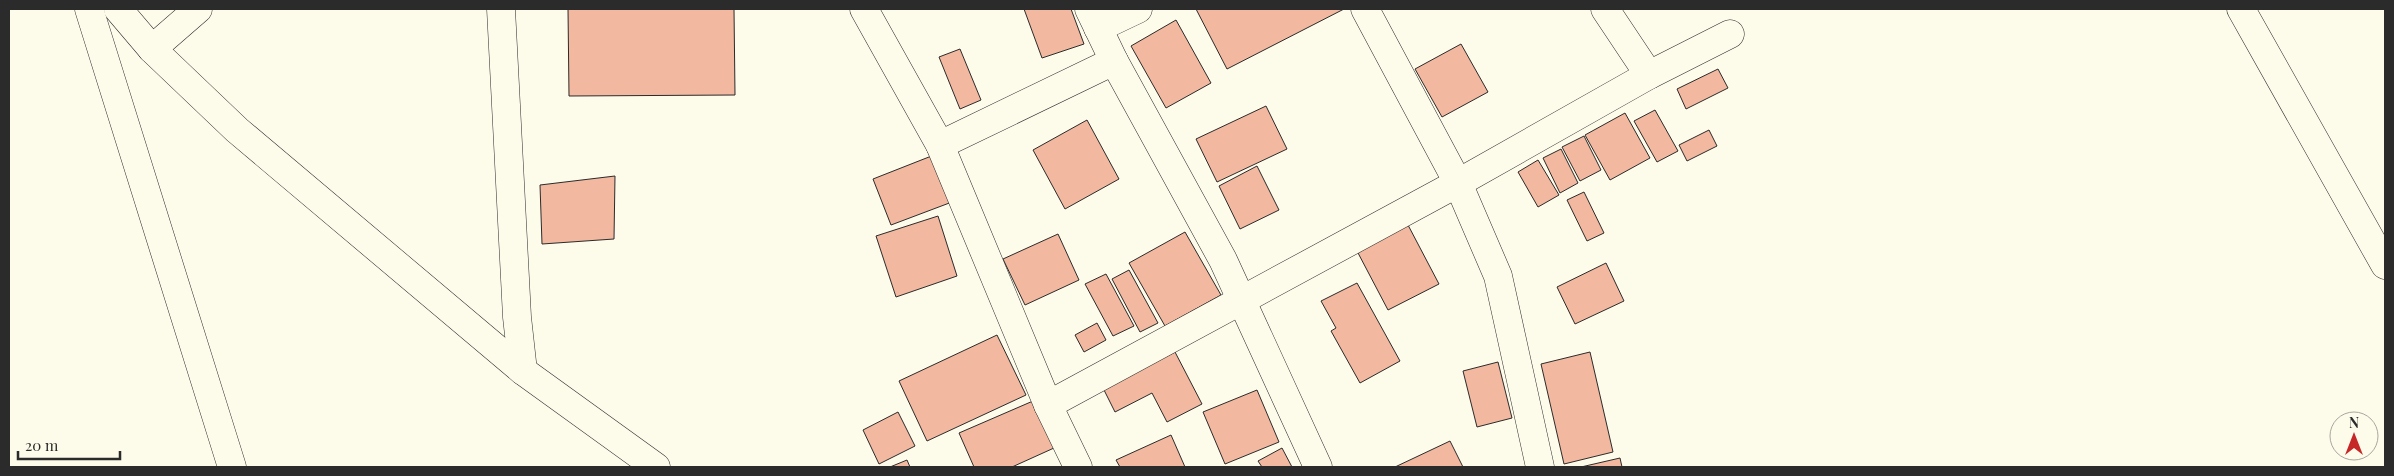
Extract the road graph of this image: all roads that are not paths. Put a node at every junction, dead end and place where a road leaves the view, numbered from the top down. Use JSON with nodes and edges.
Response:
{"nodes":[{"id":1,"x":89,"y":9,"type":"edge"},
{"id":2,"x":118,"y":9,"type":"edge"},
{"id":3,"x":198,"y":9,"type":"edge"},
{"id":4,"x":501,"y":9,"type":"edge"},
{"id":5,"x":864,"y":9,"type":"edge"},
{"id":6,"x":1138,"y":9,"type":"edge"},
{"id":7,"x":1365,"y":9,"type":"edge"},
{"id":8,"x":1605,"y":9,"type":"edge"},
{"id":9,"x":2240,"y":9,"type":"edge"},
{"id":10,"x":1094,"y":19,"type":"edge"},
{"id":11,"x":1730,"y":34,"type":"dead end"},
{"id":12,"x":152,"y":49,"type":"junction"},
{"id":13,"x":1114,"y":61,"type":"junction"},
{"id":14,"x":1649,"y":75,"type":"junction"},
{"id":15,"x":940,"y":145,"type":"junction"},
{"id":16,"x":1458,"y":183,"type":"junction"},
{"id":17,"x":2385,"y":265,"type":"edge"},
{"id":18,"x":1242,"y":300,"type":"junction"},
{"id":19,"x":523,"y":371,"type":"junction"},
{"id":20,"x":1048,"y":405,"type":"junction"},
{"id":21,"x":232,"y":467,"type":"edge"},
{"id":22,"x":656,"y":467,"type":"edge"},
{"id":23,"x":1078,"y":467,"type":"edge"},
{"id":24,"x":1318,"y":467,"type":"edge"},
{"id":25,"x":1540,"y":467,"type":"edge"}],
"edges":[{"from":1,"to":21,"type":"street"},
{"from":2,"to":12,"type":"street"},
{"from":3,"to":12,"type":"street"},
{"from":4,"to":19,"type":"street"},
{"from":5,"to":15,"type":"street"},
{"from":6,"to":10,"type":"street"},
{"from":7,"to":16,"type":"street"},
{"from":8,"to":14,"type":"street"},
{"from":9,"to":17,"type":"street"},
{"from":10,"to":13,"type":"street"},
{"from":11,"to":14,"type":"street"},
{"from":12,"to":19,"type":"street"},
{"from":13,"to":15,"type":"street"},
{"from":13,"to":18,"type":"street"},
{"from":14,"to":16,"type":"street"},
{"from":15,"to":20,"type":"street"},
{"from":16,"to":18,"type":"street"},
{"from":16,"to":25,"type":"street"},
{"from":18,"to":20,"type":"street"},
{"from":18,"to":24,"type":"street"},
{"from":19,"to":22,"type":"street"},
{"from":20,"to":23,"type":"street"}]}
